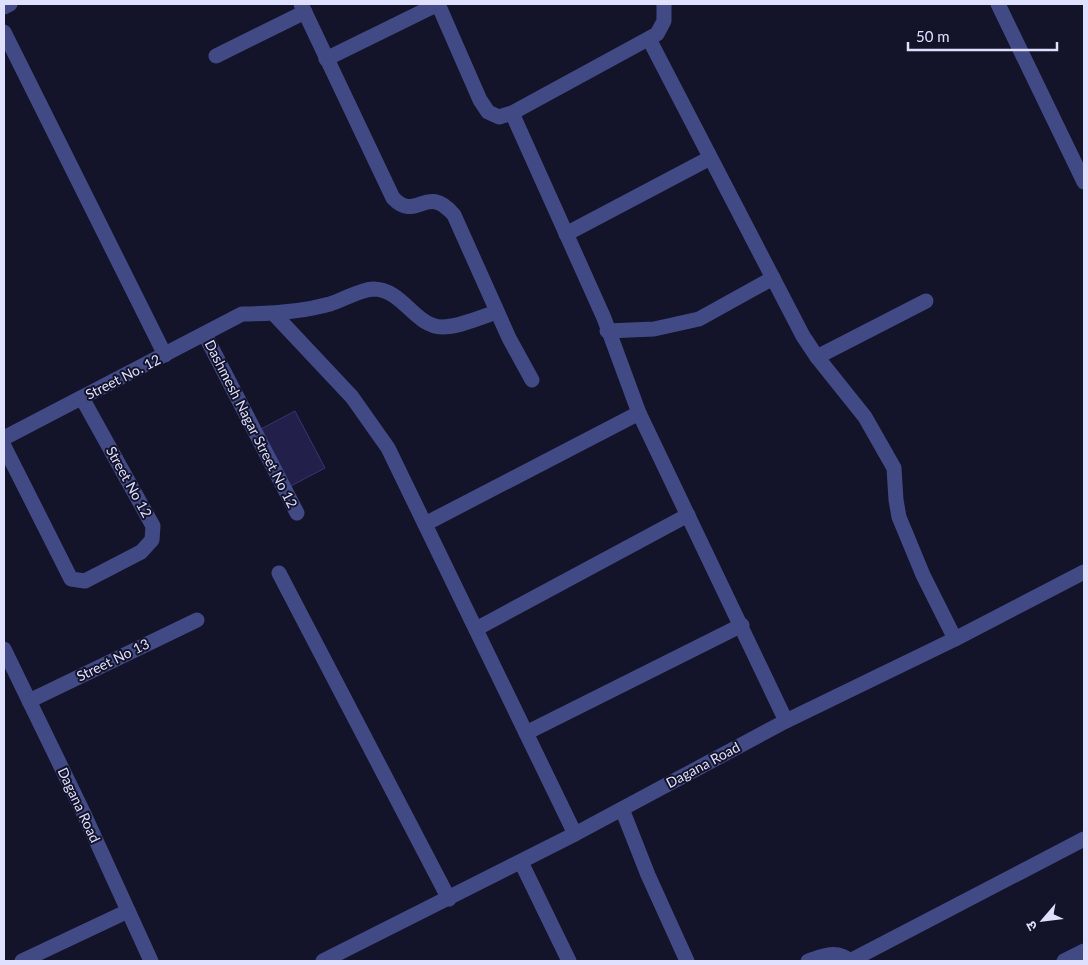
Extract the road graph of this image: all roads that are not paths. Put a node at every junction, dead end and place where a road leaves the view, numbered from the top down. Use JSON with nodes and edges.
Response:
{"nodes":[{"id":1,"x":10,"y":4,"type":"edge"},
{"id":2,"x":438,"y":4,"type":"edge"},
{"id":3,"x":664,"y":4,"type":"edge"},
{"id":4,"x":998,"y":4,"type":"edge"},
{"id":5,"x":4,"y":7,"type":"edge"},
{"id":6,"x":303,"y":8,"type":"edge"},
{"id":7,"x":4,"y":32,"type":"edge"},
{"id":8,"x":648,"y":39,"type":"junction"},
{"id":9,"x":216,"y":56,"type":"dead end"},
{"id":10,"x":326,"y":58,"type":"junction"},
{"id":11,"x":512,"y":113,"type":"junction"},
{"id":12,"x":710,"y":158,"type":"junction"},
{"id":13,"x":1084,"y":182,"type":"edge"},
{"id":14,"x":566,"y":234,"type":"junction"},
{"id":15,"x":773,"y":278,"type":"junction"},
{"id":16,"x":926,"y":301,"type":"dead end"},
{"id":17,"x":497,"y":312,"type":"junction"},
{"id":18,"x":274,"y":314,"type":"junction"},
{"id":19,"x":607,"y":331,"type":"junction"},
{"id":20,"x":205,"y":335,"type":"junction"},
{"id":21,"x":165,"y":355,"type":"junction"},
{"id":22,"x":817,"y":357,"type":"junction"},
{"id":23,"x":532,"y":380,"type":"dead end"},
{"id":24,"x":82,"y":398,"type":"junction"},
{"id":25,"x":639,"y":413,"type":"junction"},
{"id":26,"x":4,"y":438,"type":"edge"},
{"id":27,"x":4,"y":446,"type":"edge"},
{"id":28,"x":298,"y":513,"type":"dead end"},
{"id":29,"x":688,"y":516,"type":"junction"},
{"id":30,"x":425,"y":524,"type":"junction"},
{"id":31,"x":1084,"y":572,"type":"edge"},
{"id":32,"x":279,"y":573,"type":"dead end"},
{"id":33,"x":197,"y":620,"type":"dead end"},
{"id":34,"x":742,"y":625,"type":"junction"},
{"id":35,"x":476,"y":629,"type":"junction"},
{"id":36,"x":955,"y":640,"type":"junction"},
{"id":37,"x":4,"y":649,"type":"edge"},
{"id":38,"x":29,"y":701,"type":"junction"},
{"id":39,"x":786,"y":721,"type":"junction"},
{"id":40,"x":526,"y":733,"type":"junction"},
{"id":41,"x":622,"y":809,"type":"junction"},
{"id":42,"x":575,"y":834,"type":"junction"},
{"id":43,"x":1084,"y":839,"type":"edge"},
{"id":44,"x":521,"y":862,"type":"junction"},
{"id":45,"x":449,"y":899,"type":"junction"},
{"id":46,"x":128,"y":911,"type":"junction"},
{"id":47,"x":1084,"y":951,"type":"edge"},
{"id":48,"x":22,"y":961,"type":"edge"},
{"id":49,"x":151,"y":961,"type":"edge"},
{"id":50,"x":323,"y":961,"type":"edge"},
{"id":51,"x":569,"y":961,"type":"edge"},
{"id":52,"x":687,"y":961,"type":"edge"},
{"id":53,"x":808,"y":961,"type":"edge"},
{"id":54,"x":850,"y":961,"type":"edge"},
{"id":55,"x":1064,"y":961,"type":"edge"}],
"edges":[{"from":1,"to":5,"type":"street"},
{"from":2,"to":10,"type":"street"},
{"from":2,"to":11,"type":"street"},
{"from":3,"to":8,"type":"street"},
{"from":4,"to":13,"type":"street"},
{"from":6,"to":9,"type":"street"},
{"from":6,"to":10,"type":"street"},
{"from":7,"to":21,"type":"street"},
{"from":8,"to":11,"type":"street"},
{"from":8,"to":12,"type":"street"},
{"from":10,"to":17,"type":"street"},
{"from":11,"to":14,"type":"street"},
{"from":12,"to":14,"type":"street"},
{"from":12,"to":15,"type":"street"},
{"from":14,"to":19,"type":"street"},
{"from":15,"to":19,"type":"street"},
{"from":15,"to":22,"type":"street"},
{"from":16,"to":22,"type":"street"},
{"from":17,"to":18,"type":"street"},
{"from":17,"to":23,"type":"street"},
{"from":18,"to":20,"type":"street","name":"Street No. 12"},
{"from":18,"to":30,"type":"street"},
{"from":19,"to":25,"type":"street"},
{"from":20,"to":21,"type":"street","name":"Street No. 12"},
{"from":20,"to":28,"type":"street","name":"Dashmesh Nagar Street No 12"},
{"from":21,"to":24,"type":"street","name":"Street No. 12"},
{"from":22,"to":36,"type":"street"},
{"from":24,"to":26,"type":"street","name":"Street No. 12"},
{"from":24,"to":27,"type":"street","name":"Street No 12"},
{"from":25,"to":29,"type":"street"},
{"from":25,"to":30,"type":"street"},
{"from":29,"to":34,"type":"street"},
{"from":29,"to":35,"type":"street"},
{"from":30,"to":35,"type":"street"},
{"from":31,"to":36,"type":"street","name":"Dagana Road"},
{"from":32,"to":45,"type":"street"},
{"from":33,"to":38,"type":"street","name":"Street No 13"},
{"from":34,"to":39,"type":"street"},
{"from":34,"to":40,"type":"street"},
{"from":35,"to":40,"type":"street"},
{"from":36,"to":39,"type":"street","name":"Dagana Road"},
{"from":37,"to":38,"type":"street","name":"Dagana Road"},
{"from":38,"to":46,"type":"street","name":"Dagana Road"},
{"from":39,"to":41,"type":"street","name":"Dagana Road"},
{"from":40,"to":42,"type":"street"},
{"from":41,"to":42,"type":"street","name":"Dagana Road"},
{"from":41,"to":52,"type":"street"},
{"from":42,"to":44,"type":"street","name":"Dagana Road"},
{"from":43,"to":54,"type":"street"},
{"from":44,"to":45,"type":"street","name":"Dagana Road"},
{"from":44,"to":51,"type":"street"},
{"from":45,"to":50,"type":"street","name":"Dagana Road"},
{"from":46,"to":48,"type":"street"},
{"from":46,"to":49,"type":"street","name":"Dagana Road"},
{"from":47,"to":55,"type":"street"},
{"from":53,"to":54,"type":"street"}]}
